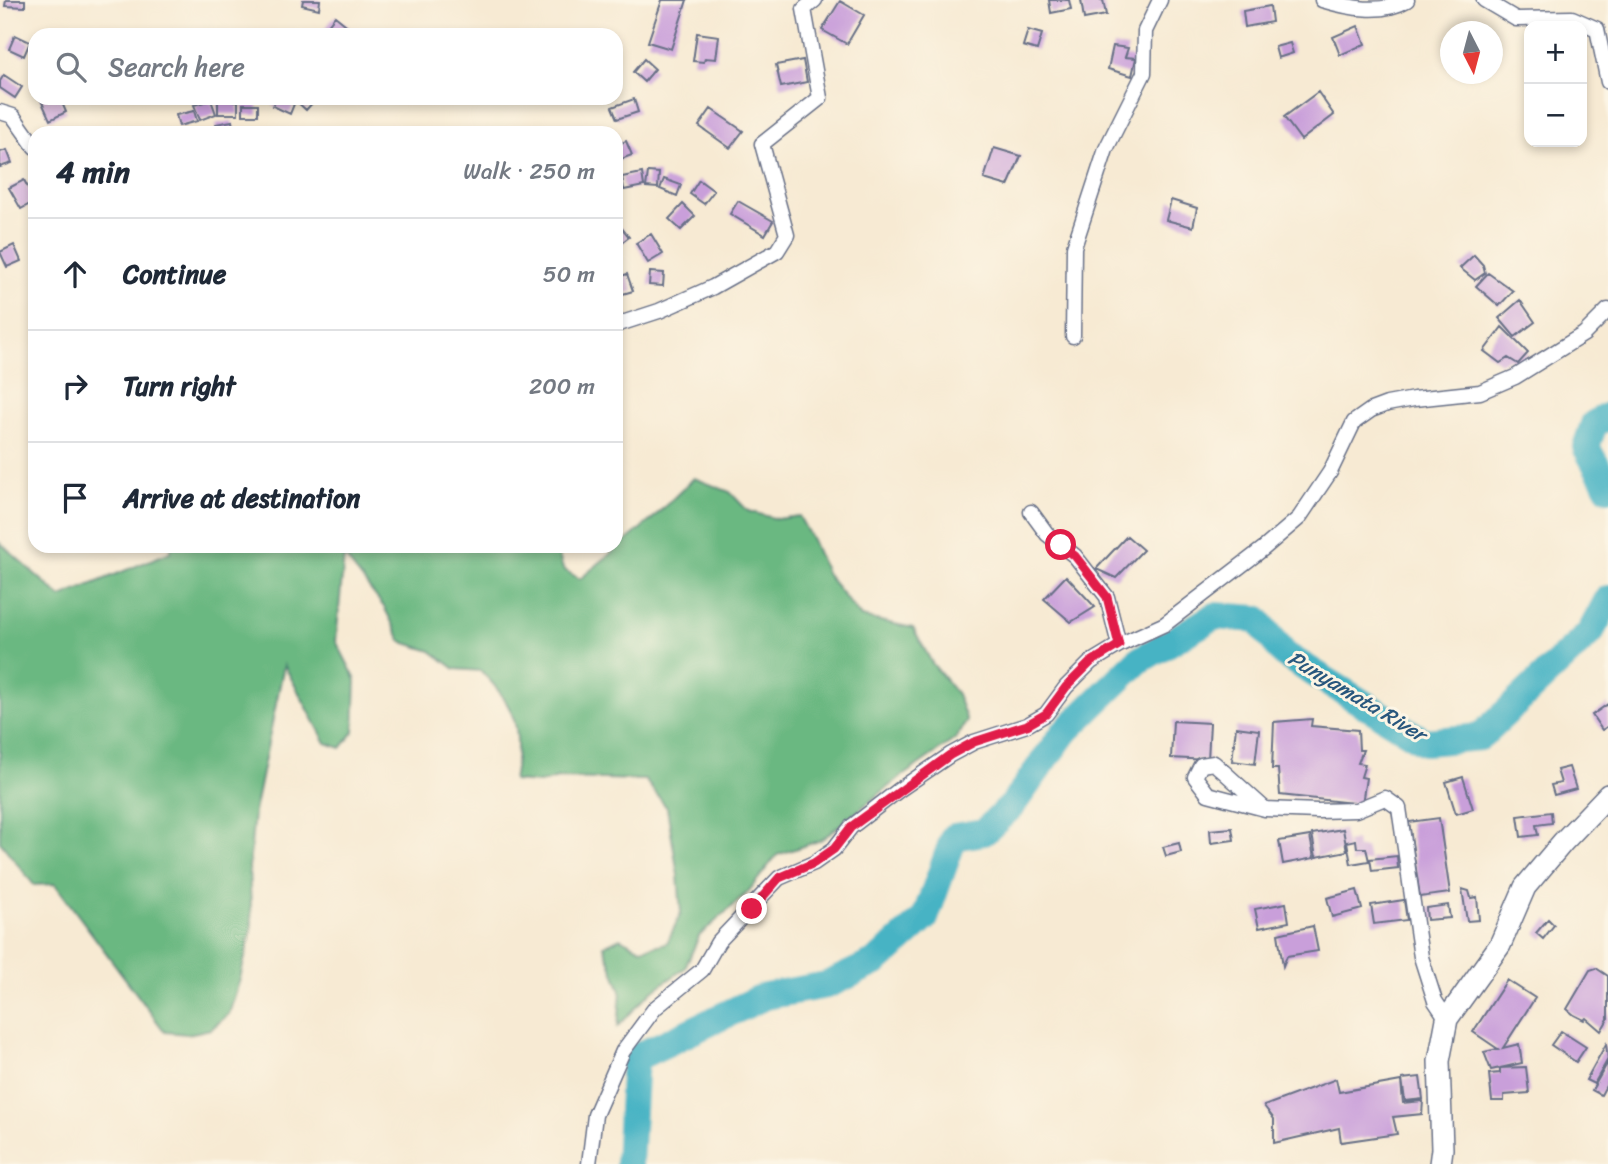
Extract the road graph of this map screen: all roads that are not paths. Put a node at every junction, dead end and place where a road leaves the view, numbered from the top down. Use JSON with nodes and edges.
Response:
{"nodes":[{"id":1,"x":815,"y":0,"type":"edge"},
{"id":2,"x":1160,"y":0,"type":"edge"},
{"id":3,"x":1322,"y":0,"type":"edge"},
{"id":4,"x":1407,"y":0,"type":"edge"},
{"id":5,"x":1491,"y":2,"type":"edge"},
{"id":6,"x":1603,"y":26,"type":"edge"},
{"id":7,"x":1608,"y":82,"type":"edge"},
{"id":8,"x":0,"y":112,"type":"edge"},
{"id":9,"x":28,"y":137,"type":"edge"},
{"id":10,"x":1608,"y":310,"type":"edge"},
{"id":11,"x":623,"y":324,"type":"edge"},
{"id":12,"x":1073,"y":335,"type":"dead end"},
{"id":13,"x":1031,"y":512,"type":"dead end"},
{"id":14,"x":1119,"y":645,"type":"junction"},
{"id":15,"x":1608,"y":795,"type":"edge"},
{"id":16,"x":1265,"y":809,"type":"dead end"},
{"id":17,"x":1447,"y":1019,"type":"junction"},
{"id":18,"x":589,"y":1164,"type":"edge"},
{"id":19,"x":1440,"y":1164,"type":"edge"}],
"edges":[{"from":1,"to":11,"type":"street"},
{"from":2,"to":12,"type":"street"},
{"from":3,"to":4,"type":"street"},
{"from":5,"to":6,"type":"street"},
{"from":6,"to":7,"type":"street"},
{"from":8,"to":9,"type":"street"},
{"from":10,"to":14,"type":"street"},
{"from":13,"to":14,"type":"street"},
{"from":14,"to":18,"type":"street"},
{"from":15,"to":17,"type":"main road"},
{"from":16,"to":17,"type":"street"},
{"from":17,"to":19,"type":"main road"}]}
